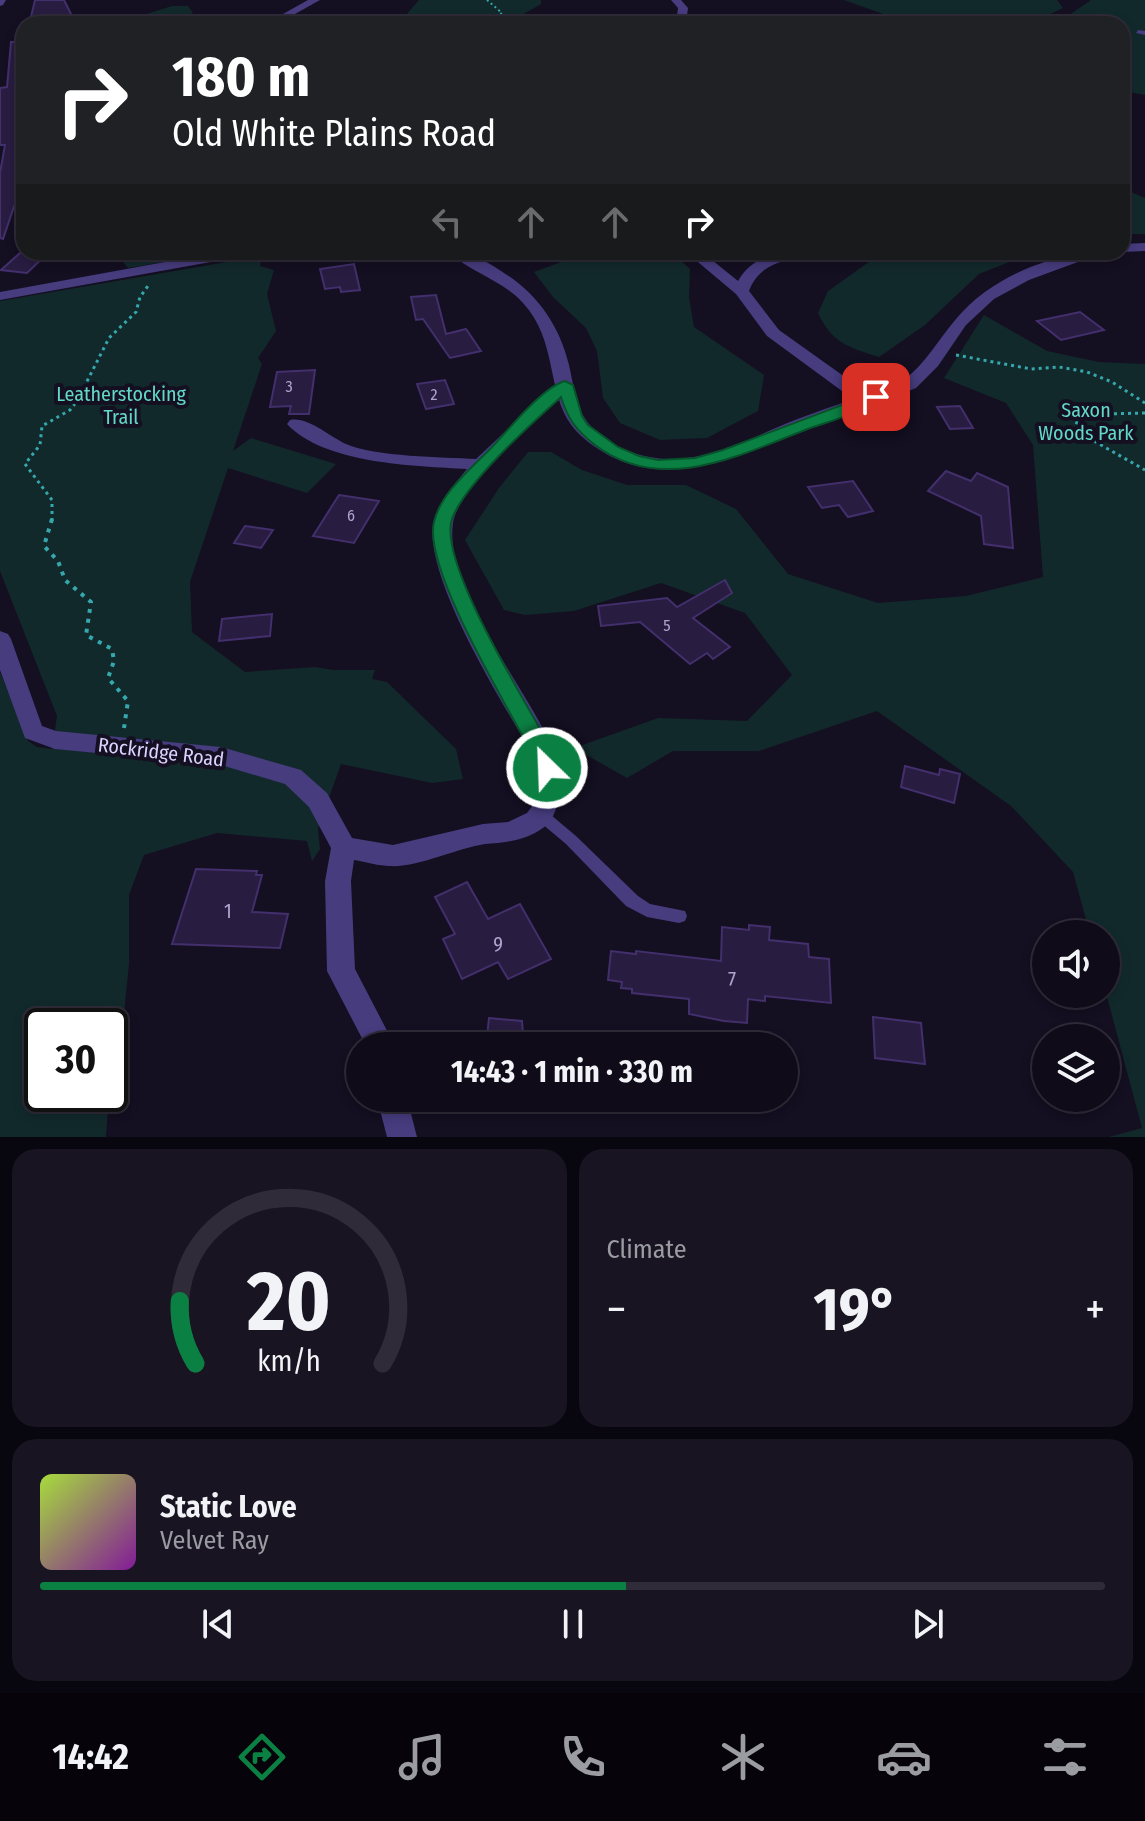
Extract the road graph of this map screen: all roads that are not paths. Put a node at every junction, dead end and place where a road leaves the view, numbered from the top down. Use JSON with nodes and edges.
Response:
{"nodes":[{"id":1,"x":315,"y":0,"type":"edge"},
{"id":2,"x":285,"y":16,"type":"edge"},
{"id":3,"x":200,"y":260,"type":"edge"},
{"id":4,"x":471,"y":260,"type":"edge"},
{"id":5,"x":703,"y":260,"type":"edge"},
{"id":6,"x":774,"y":260,"type":"edge"},
{"id":7,"x":1072,"y":260,"type":"edge"},
{"id":8,"x":741,"y":291,"type":"junction"},
{"id":9,"x":0,"y":296,"type":"edge"},
{"id":10,"x":565,"y":385,"type":"junction"},
{"id":11,"x":867,"y":401,"type":"junction"},
{"id":12,"x":296,"y":424,"type":"dead end"},
{"id":13,"x":483,"y":465,"type":"junction"},
{"id":14,"x":0,"y":639,"type":"edge"},
{"id":15,"x":538,"y":817,"type":"junction"},
{"id":16,"x":344,"y":847,"type":"junction"},
{"id":17,"x":679,"y":916,"type":"dead end"},
{"id":18,"x":374,"y":1032,"type":"edge"},
{"id":19,"x":396,"y":1112,"type":"edge"},
{"id":20,"x":402,"y":1137,"type":"edge"}],
"edges":[{"from":1,"to":2,"type":"street"},
{"from":3,"to":9,"type":"street"},
{"from":4,"to":10,"type":"street"},
{"from":5,"to":8,"type":"street"},
{"from":6,"to":8,"type":"street"},
{"from":7,"to":11,"type":"street"},
{"from":8,"to":11,"type":"street"},
{"from":10,"to":11,"type":"street"},
{"from":10,"to":13,"type":"street"},
{"from":12,"to":13,"type":"street"},
{"from":13,"to":15,"type":"street"},
{"from":14,"to":16,"type":"street","name":"Rockridge Road"},
{"from":15,"to":16,"type":"street"},
{"from":15,"to":17,"type":"lane"},
{"from":16,"to":18,"type":"street"},
{"from":19,"to":20,"type":"street"}]}
